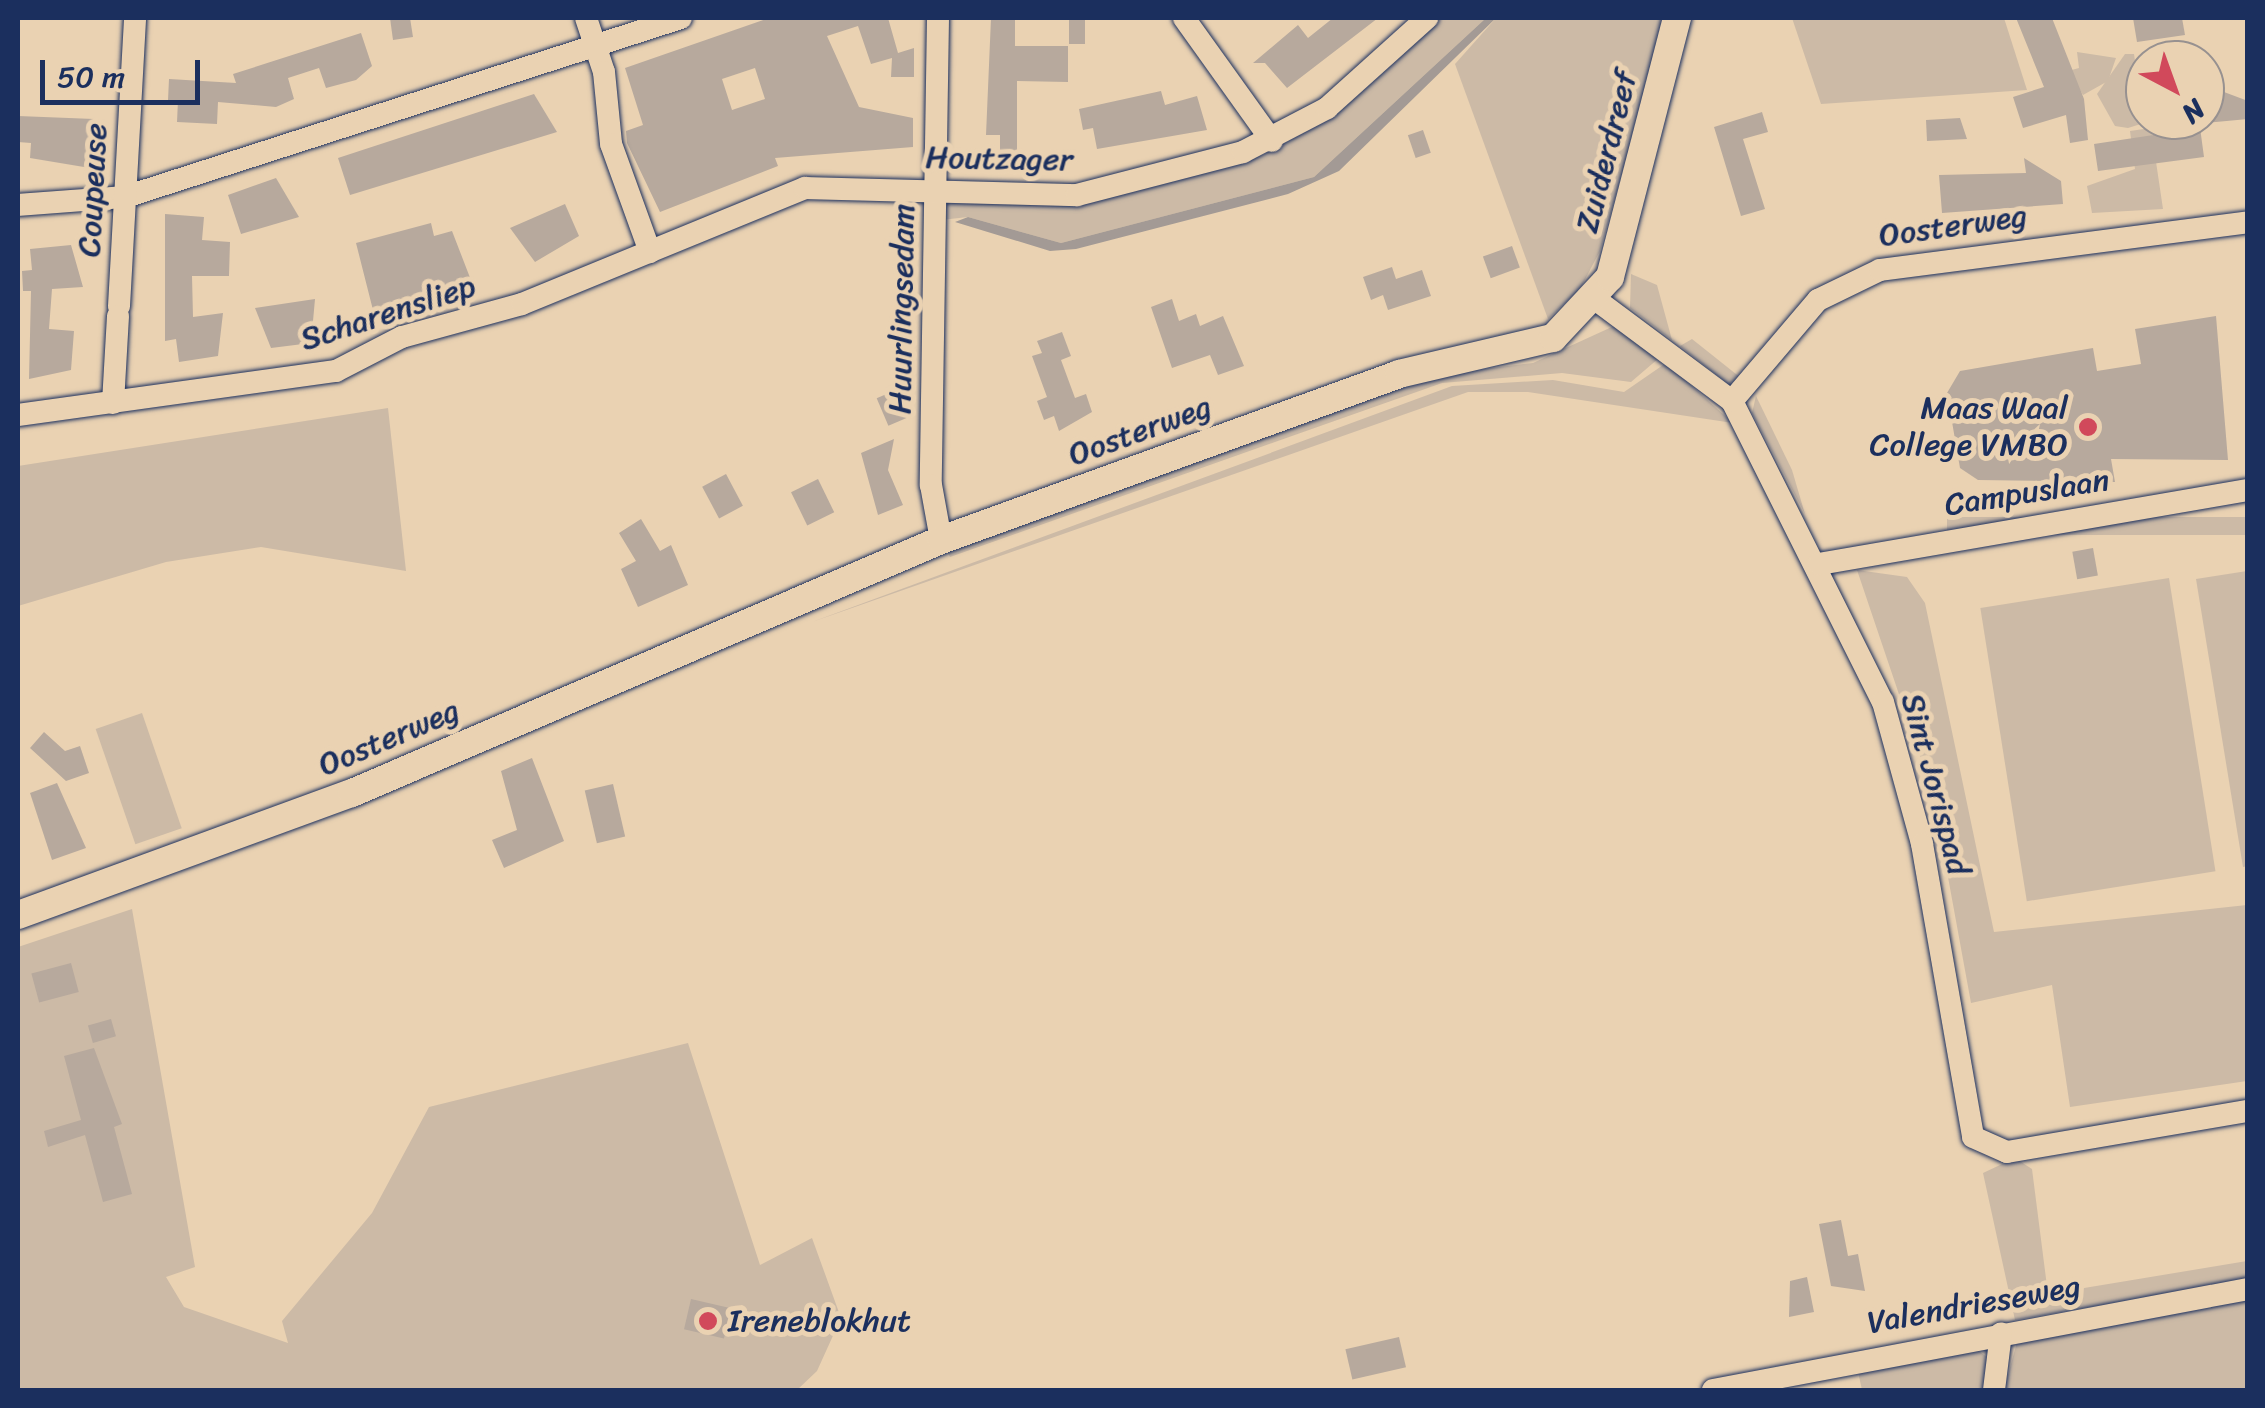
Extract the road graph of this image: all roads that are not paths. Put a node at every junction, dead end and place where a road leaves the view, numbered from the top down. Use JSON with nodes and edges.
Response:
{"nodes":[{"id":1,"x":135,"y":18,"type":"edge"},
{"id":2,"x":586,"y":18,"type":"edge"},
{"id":3,"x":676,"y":18,"type":"edge"},
{"id":4,"x":938,"y":18,"type":"edge"},
{"id":5,"x":1184,"y":18,"type":"edge"},
{"id":6,"x":1426,"y":18,"type":"edge"},
{"id":7,"x":1677,"y":18,"type":"edge"},
{"id":8,"x":596,"y":44,"type":"junction"},
{"id":9,"x":1272,"y":140,"type":"junction"},
{"id":10,"x":937,"y":190,"type":"junction"},
{"id":11,"x":126,"y":197,"type":"junction"},
{"id":12,"x":18,"y":206,"type":"edge"},
{"id":13,"x":2248,"y":222,"type":"edge"},
{"id":14,"x":650,"y":252,"type":"junction"},
{"id":15,"x":1595,"y":299,"type":"junction"},
{"id":16,"x":1732,"y":401,"type":"junction"},
{"id":17,"x":113,"y":403,"type":"junction"},
{"id":18,"x":18,"y":415,"type":"edge"},
{"id":19,"x":2248,"y":490,"type":"edge"},
{"id":20,"x":941,"y":540,"type":"junction"},
{"id":21,"x":1819,"y":564,"type":"junction"},
{"id":22,"x":18,"y":915,"type":"edge"},
{"id":23,"x":2248,"y":1111,"type":"edge"},
{"id":24,"x":2248,"y":1289,"type":"edge"},
{"id":25,"x":2001,"y":1333,"type":"junction"},
{"id":26,"x":1713,"y":1390,"type":"edge"},
{"id":27,"x":1994,"y":1390,"type":"edge"}],
"edges":[{"from":1,"to":11,"type":"street","name":"Coupeuse"},
{"from":2,"to":8,"type":"street"},
{"from":3,"to":8,"type":"street"},
{"from":4,"to":10,"type":"street","name":"Huurlingsedam"},
{"from":5,"to":9,"type":"street"},
{"from":6,"to":9,"type":"street","name":"Houtzager"},
{"from":7,"to":15,"type":"street","name":"Zuiderdreef"},
{"from":8,"to":11,"type":"street"},
{"from":8,"to":14,"type":"street"},
{"from":9,"to":10,"type":"street","name":"Houtzager"},
{"from":10,"to":14,"type":"street","name":"Houtzager"},
{"from":10,"to":20,"type":"street","name":"Huurlingsedam"},
{"from":11,"to":12,"type":"street"},
{"from":11,"to":17,"type":"street","name":"Coupeuse"},
{"from":13,"to":16,"type":"street","name":"Oosterweg"},
{"from":14,"to":17,"type":"street","name":"Scharensliep"},
{"from":15,"to":16,"type":"street"},
{"from":15,"to":20,"type":"street","name":"Oosterweg"},
{"from":16,"to":21,"type":"street","name":"Sint Jorispad"},
{"from":17,"to":18,"type":"street","name":"Scharensliep"},
{"from":19,"to":21,"type":"street","name":"Campuslaan"},
{"from":20,"to":22,"type":"street","name":"Oosterweg"},
{"from":21,"to":23,"type":"street","name":"Sint Jorispad"},
{"from":24,"to":25,"type":"street","name":"Valendrieseweg"},
{"from":25,"to":26,"type":"street","name":"Valendrieseweg"},
{"from":25,"to":27,"type":"street"}]}
